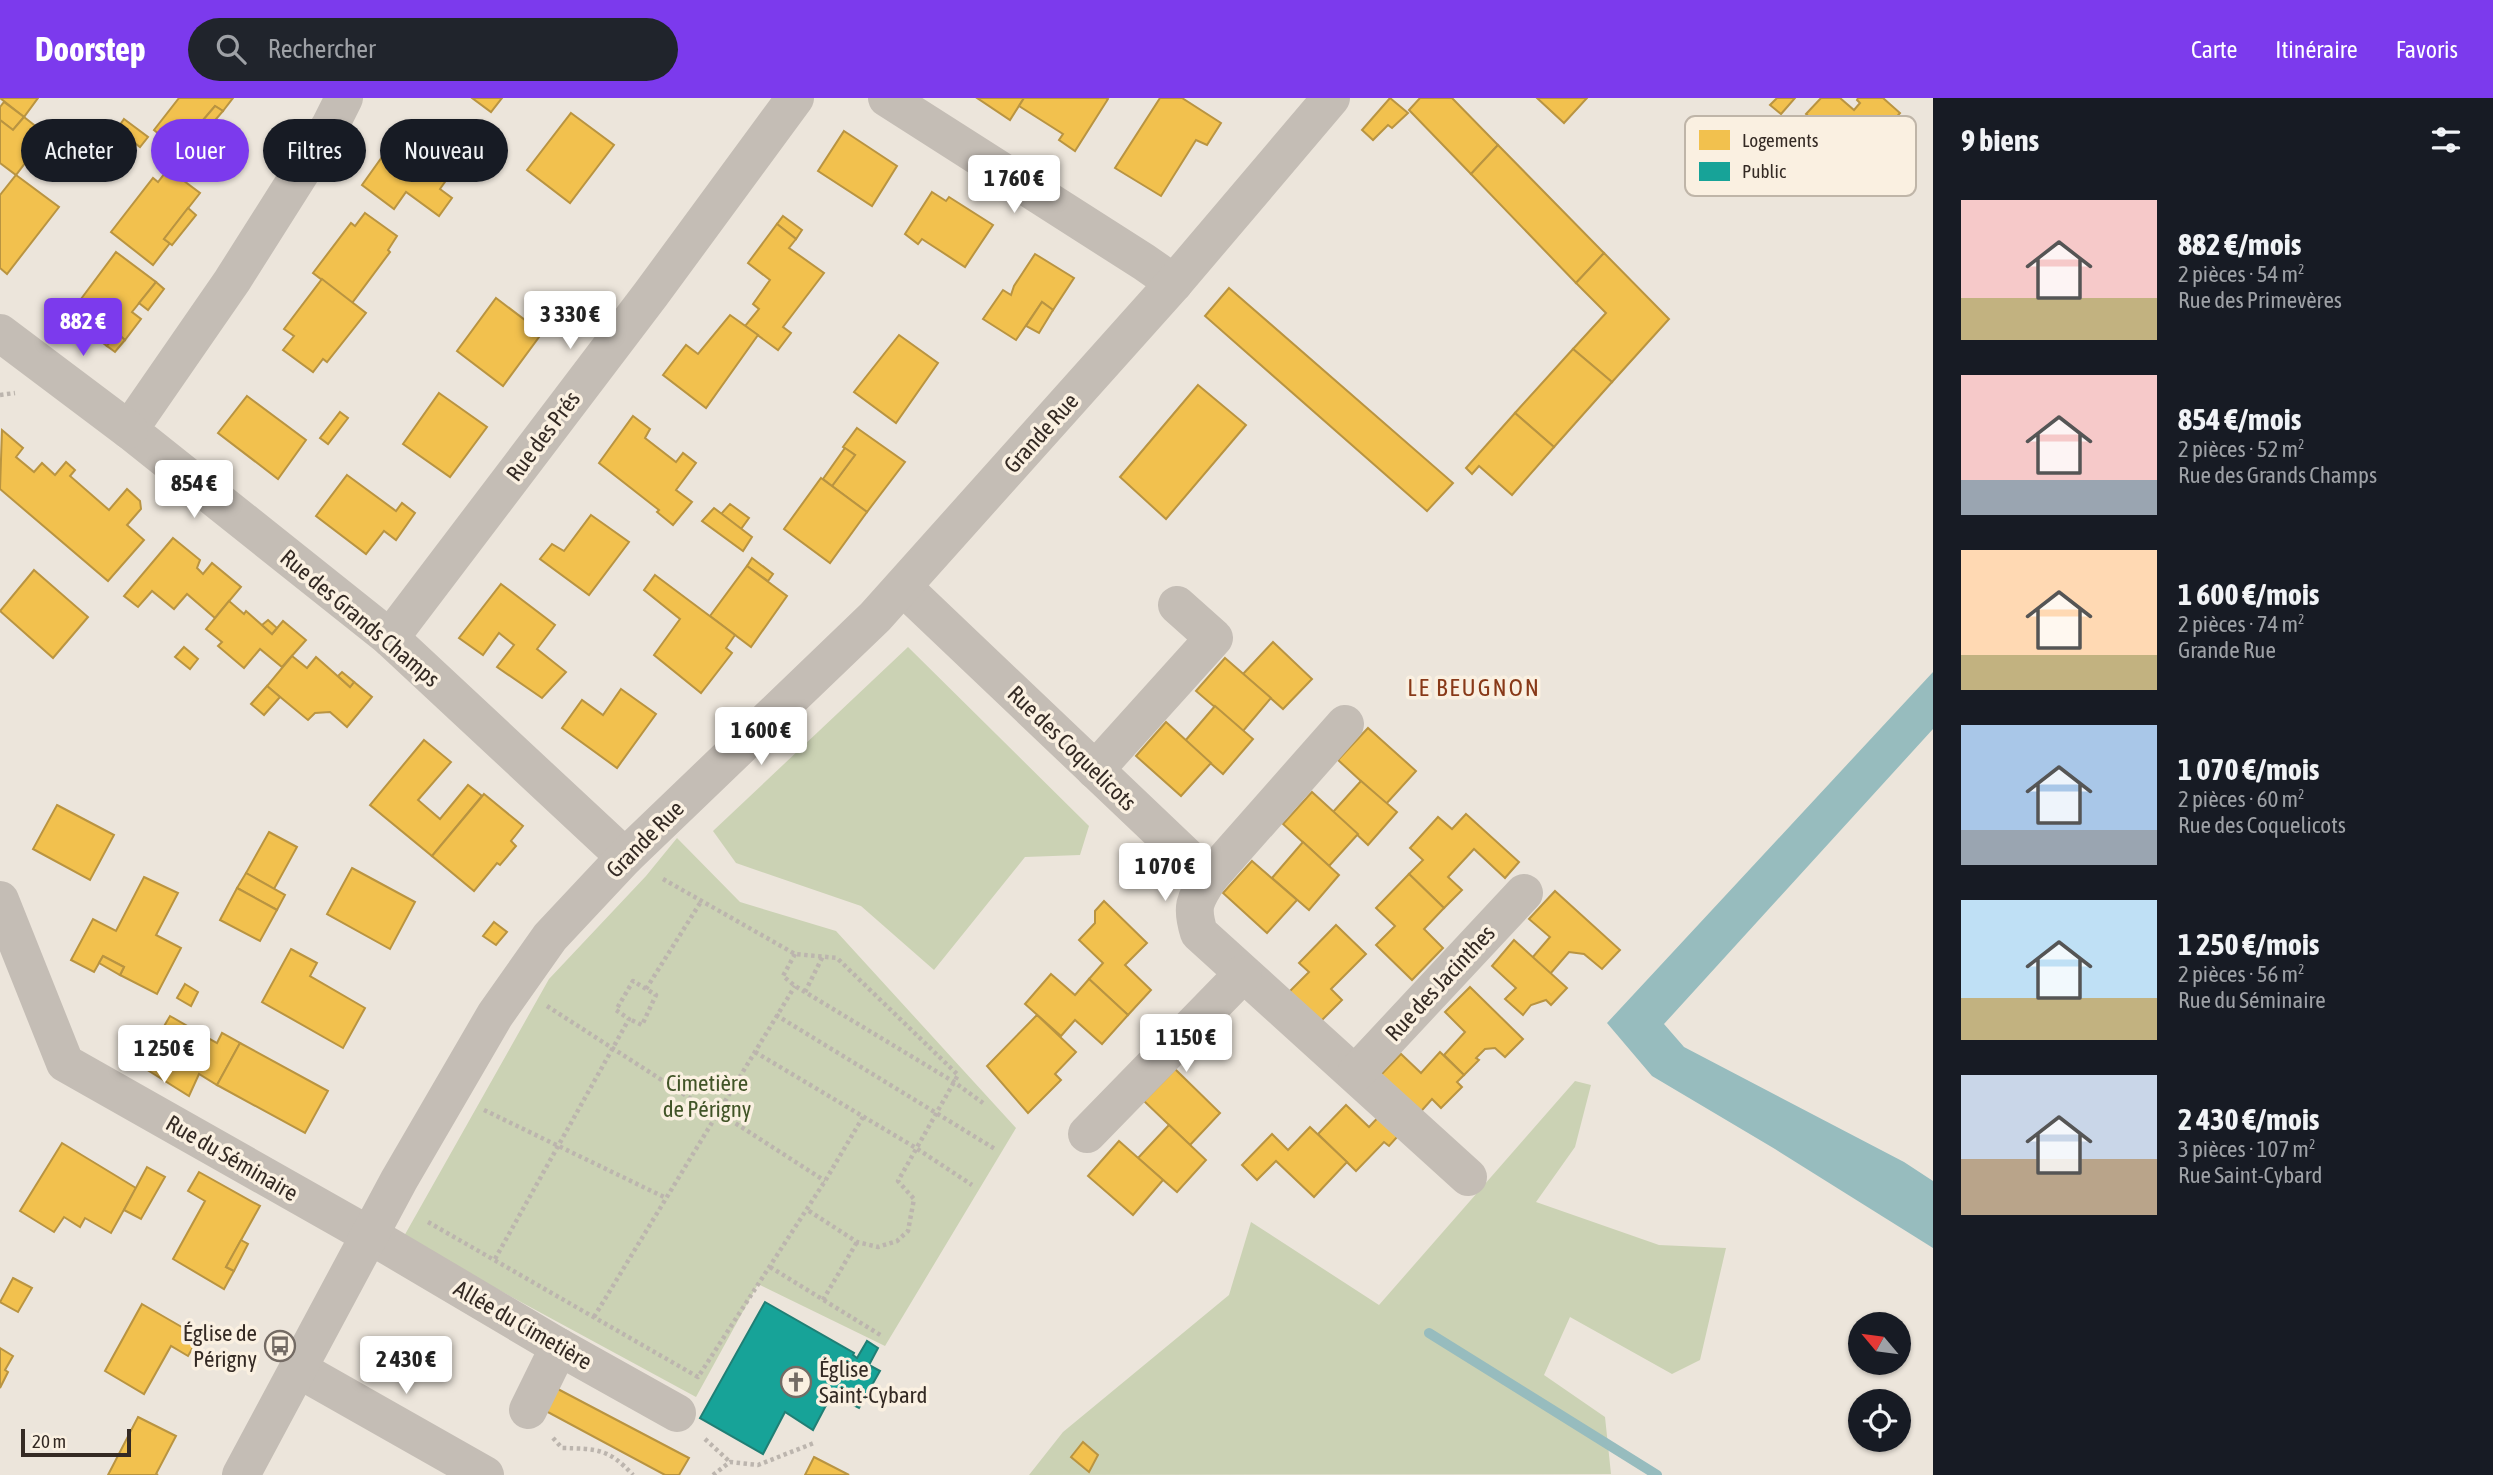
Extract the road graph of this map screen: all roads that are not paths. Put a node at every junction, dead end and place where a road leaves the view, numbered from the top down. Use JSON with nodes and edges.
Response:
{"nodes":[{"id":1,"x":344,"y":98,"type":"edge"},
{"id":2,"x":795,"y":98,"type":"edge"},
{"id":3,"x":887,"y":98,"type":"edge"},
{"id":4,"x":1331,"y":98,"type":"edge"},
{"id":5,"x":1174,"y":283,"type":"junction"},
{"id":6,"x":0,"y":333,"type":"edge"},
{"id":7,"x":129,"y":430,"type":"junction"},
{"id":8,"x":903,"y":587,"type":"junction"},
{"id":9,"x":1177,"y":605,"type":"dead end"},
{"id":10,"x":390,"y":638,"type":"junction"},
{"id":11,"x":1345,"y":724,"type":"dead end"},
{"id":12,"x":1095,"y":770,"type":"junction"},
{"id":13,"x":625,"y":857,"type":"junction"},
{"id":14,"x":1209,"y":878,"type":"junction"},
{"id":15,"x":1524,"y":893,"type":"dead end"},
{"id":16,"x":0,"y":900,"type":"edge"},
{"id":17,"x":1243,"y":974,"type":"junction"},
{"id":18,"x":1356,"y":1073,"type":"junction"},
{"id":19,"x":1087,"y":1133,"type":"dead end"},
{"id":20,"x":1468,"y":1177,"type":"dead end"},
{"id":21,"x":369,"y":1235,"type":"junction"},
{"id":22,"x":559,"y":1347,"type":"junction"},
{"id":23,"x":298,"y":1369,"type":"junction"},
{"id":24,"x":528,"y":1410,"type":"road end"},
{"id":25,"x":677,"y":1413,"type":"dead end"},
{"id":26,"x":241,"y":1475,"type":"edge"},
{"id":27,"x":485,"y":1475,"type":"edge"}],
"edges":[{"from":1,"to":7,"type":"street"},
{"from":2,"to":10,"type":"street","name":"Rue des Prés"},
{"from":3,"to":5,"type":"street"},
{"from":4,"to":5,"type":"street","name":"Grande Rue"},
{"from":5,"to":8,"type":"street","name":"Grande Rue"},
{"from":6,"to":7,"type":"street","name":"Rue des Grands Champs"},
{"from":7,"to":10,"type":"street","name":"Rue des Grands Champs"},
{"from":8,"to":12,"type":"street","name":"Rue des Coquelicots"},
{"from":8,"to":13,"type":"street","name":"Grande Rue"},
{"from":9,"to":12,"type":"street"},
{"from":10,"to":13,"type":"street","name":"Rue des Grands Champs"},
{"from":11,"to":14,"type":"street"},
{"from":12,"to":14,"type":"street","name":"Rue des Coquelicots"},
{"from":13,"to":21,"type":"street","name":"Grande Rue"},
{"from":14,"to":17,"type":"street"},
{"from":15,"to":18,"type":"street","name":"Rue des Jacinthes"},
{"from":16,"to":21,"type":"street","name":"Rue du Séminaire"},
{"from":17,"to":18,"type":"street"},
{"from":17,"to":19,"type":"street"},
{"from":18,"to":20,"type":"street"},
{"from":21,"to":22,"type":"street","name":"Allée du Cimetière"},
{"from":21,"to":23,"type":"street","name":"Grande Rue"},
{"from":22,"to":24,"type":"street"},
{"from":22,"to":25,"type":"street","name":"Allée du Cimetière"},
{"from":23,"to":26,"type":"street","name":"Grande Rue"},
{"from":23,"to":27,"type":"street"}]}
